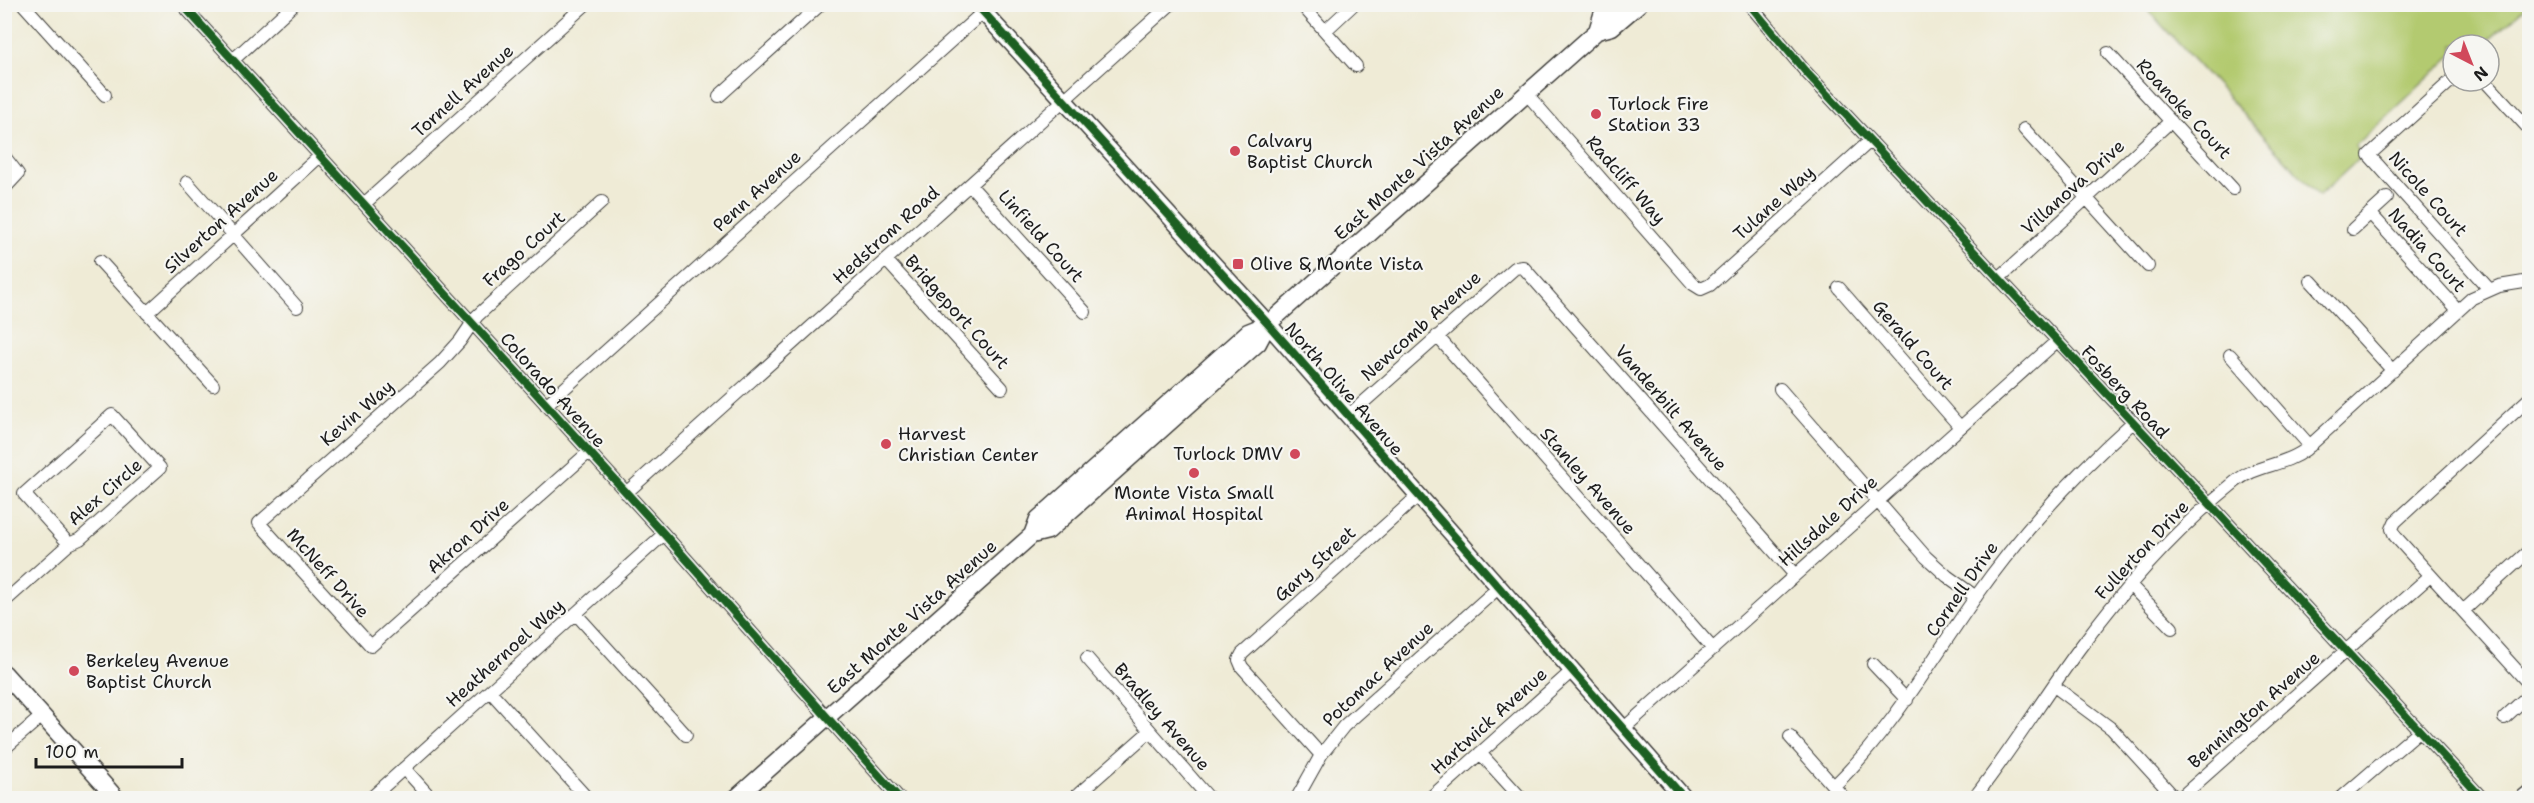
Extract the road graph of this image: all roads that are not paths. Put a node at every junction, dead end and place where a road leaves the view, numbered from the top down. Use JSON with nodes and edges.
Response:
{"nodes":[{"id":1,"x":23,"y":4,"type":"edge"},
{"id":2,"x":182,"y":4,"type":"edge"},
{"id":3,"x":294,"y":4,"type":"edge"},
{"id":4,"x":586,"y":4,"type":"edge"},
{"id":5,"x":821,"y":4,"type":"edge"},
{"id":6,"x":1171,"y":4,"type":"edge"},
{"id":7,"x":1301,"y":4,"type":"edge"},
{"id":8,"x":1354,"y":4,"type":"edge"},
{"id":9,"x":1615,"y":4,"type":"edge"},
{"id":10,"x":1639,"y":4,"type":"edge"},
{"id":11,"x":1749,"y":4,"type":"edge"},
{"id":12,"x":984,"y":7,"type":"edge"},
{"id":13,"x":1325,"y":31,"type":"junction"},
{"id":14,"x":1597,"y":31,"type":"junction"},
{"id":15,"x":2109,"y":53,"type":"dead end"},
{"id":16,"x":232,"y":60,"type":"junction"},
{"id":17,"x":1356,"y":66,"type":"dead end"},
{"id":18,"x":2441,"y":90,"type":"edge"},
{"id":19,"x":1526,"y":93,"type":"junction"},
{"id":20,"x":2496,"y":93,"type":"edge"},
{"id":21,"x":105,"y":95,"type":"dead end"},
{"id":22,"x":719,"y":96,"type":"dead end"},
{"id":23,"x":1064,"y":101,"type":"junction"},
{"id":24,"x":2171,"y":121,"type":"junction"},
{"id":25,"x":2024,"y":129,"type":"dead end"},
{"id":26,"x":2529,"y":130,"type":"edge"},
{"id":27,"x":1870,"y":141,"type":"junction"},
{"id":28,"x":4,"y":156,"type":"edge"},
{"id":29,"x":320,"y":156,"type":"junction"},
{"id":30,"x":187,"y":182,"type":"dead end"},
{"id":31,"x":970,"y":185,"type":"junction"},
{"id":32,"x":4,"y":189,"type":"edge"},
{"id":33,"x":2233,"y":189,"type":"dead end"},
{"id":34,"x":2087,"y":198,"type":"junction"},
{"id":35,"x":2387,"y":198,"type":"dead end"},
{"id":36,"x":602,"y":202,"type":"dead end"},
{"id":37,"x":364,"y":204,"type":"junction"},
{"id":38,"x":2370,"y":213,"type":"junction"},
{"id":39,"x":2353,"y":229,"type":"dead end"},
{"id":40,"x":233,"y":235,"type":"junction"},
{"id":41,"x":886,"y":260,"type":"junction"},
{"id":42,"x":100,"y":261,"type":"dead end"},
{"id":43,"x":1520,"y":266,"type":"joint"},
{"id":44,"x":2148,"y":266,"type":"dead end"},
{"id":45,"x":1999,"y":278,"type":"junction"},
{"id":46,"x":2311,"y":281,"type":"dead end"},
{"id":47,"x":2529,"y":281,"type":"edge"},
{"id":48,"x":1839,"y":288,"type":"dead end"},
{"id":49,"x":1701,"y":289,"type":"joint"},
{"id":50,"x":2489,"y":289,"type":"junction"},
{"id":51,"x":297,"y":307,"type":"dead end"},
{"id":52,"x":2458,"y":310,"type":"junction"},
{"id":53,"x":1085,"y":312,"type":"dead end"},
{"id":54,"x":147,"y":313,"type":"junction"},
{"id":55,"x":472,"y":323,"type":"junction"},
{"id":56,"x":1268,"y":324,"type":"junction"},
{"id":57,"x":1437,"y":336,"type":"junction"},
{"id":58,"x":2057,"y":341,"type":"junction"},
{"id":59,"x":2230,"y":355,"type":"dead end"},
{"id":60,"x":2393,"y":371,"type":"junction"},
{"id":61,"x":213,"y":385,"type":"dead end"},
{"id":62,"x":1002,"y":388,"type":"dead end"},
{"id":63,"x":1780,"y":389,"type":"dead end"},
{"id":64,"x":2529,"y":398,"type":"edge"},
{"id":65,"x":546,"y":405,"type":"junction"},
{"id":66,"x":1348,"y":416,"type":"junction"},
{"id":67,"x":2133,"y":422,"type":"junction"},
{"id":68,"x":1960,"y":427,"type":"junction"},
{"id":69,"x":2310,"y":446,"type":"junction"},
{"id":70,"x":1116,"y":449,"type":"junction"},
{"id":71,"x":589,"y":452,"type":"junction"},
{"id":72,"x":626,"y":493,"type":"junction"},
{"id":73,"x":1418,"y":496,"type":"junction"},
{"id":74,"x":1084,"y":498,"type":"junction"},
{"id":75,"x":1878,"y":501,"type":"junction"},
{"id":76,"x":2210,"y":504,"type":"junction"},
{"id":77,"x":259,"y":523,"type":"joint"},
{"id":78,"x":664,"y":534,"type":"junction"},
{"id":79,"x":1032,"y":535,"type":"junction"},
{"id":80,"x":69,"y":544,"type":"junction"},
{"id":81,"x":2529,"y":550,"type":"edge"},
{"id":82,"x":1795,"y":574,"type":"junction"},
{"id":83,"x":2430,"y":576,"type":"junction"},
{"id":84,"x":2130,"y":585,"type":"junction"},
{"id":85,"x":1498,"y":588,"type":"junction"},
{"id":86,"x":1976,"y":597,"type":"junction"},
{"id":87,"x":4,"y":602,"type":"edge"},
{"id":88,"x":2463,"y":611,"type":"junction"},
{"id":89,"x":576,"y":614,"type":"junction"},
{"id":90,"x":2172,"y":628,"type":"dead end"},
{"id":91,"x":371,"y":646,"type":"joint"},
{"id":92,"x":1713,"y":649,"type":"junction"},
{"id":93,"x":2347,"y":652,"type":"junction"},
{"id":94,"x":1087,"y":658,"type":"dead end"},
{"id":95,"x":1873,"y":664,"type":"dead end"},
{"id":96,"x":1572,"y":671,"type":"junction"},
{"id":97,"x":4,"y":672,"type":"edge"},
{"id":98,"x":2529,"y":685,"type":"edge"},
{"id":99,"x":2054,"y":686,"type":"junction"},
{"id":100,"x":490,"y":691,"type":"junction"},
{"id":101,"x":2529,"y":694,"type":"edge"},
{"id":102,"x":1907,"y":700,"type":"junction"},
{"id":103,"x":42,"y":716,"type":"junction"},
{"id":104,"x":829,"y":717,"type":"junction"},
{"id":105,"x":2504,"y":718,"type":"dead end"},
{"id":106,"x":1623,"y":729,"type":"junction"},
{"id":107,"x":1150,"y":731,"type":"junction"},
{"id":108,"x":2419,"y":731,"type":"junction"},
{"id":109,"x":686,"y":735,"type":"dead end"},
{"id":110,"x":1790,"y":737,"type":"dead end"},
{"id":111,"x":4,"y":749,"type":"edge"},
{"id":112,"x":1480,"y":753,"type":"junction"},
{"id":113,"x":1321,"y":755,"type":"junction"},
{"id":114,"x":404,"y":768,"type":"junction"},
{"id":115,"x":1833,"y":786,"type":"junction"},
{"id":116,"x":2529,"y":793,"type":"edge"},
{"id":117,"x":116,"y":798,"type":"edge"},
{"id":118,"x":371,"y":798,"type":"edge"},
{"id":119,"x":431,"y":798,"type":"edge"},
{"id":120,"x":587,"y":798,"type":"edge"},
{"id":121,"x":736,"y":798,"type":"edge"},
{"id":122,"x":899,"y":798,"type":"edge"},
{"id":123,"x":1074,"y":798,"type":"edge"},
{"id":124,"x":1209,"y":798,"type":"edge"},
{"id":125,"x":1297,"y":798,"type":"edge"},
{"id":126,"x":1430,"y":798,"type":"edge"},
{"id":127,"x":1521,"y":798,"type":"edge"},
{"id":128,"x":1684,"y":798,"type":"edge"},
{"id":129,"x":1844,"y":798,"type":"edge"},
{"id":130,"x":1974,"y":798,"type":"edge"},
{"id":131,"x":2175,"y":798,"type":"edge"},
{"id":132,"x":2180,"y":798,"type":"edge"},
{"id":133,"x":2341,"y":798,"type":"edge"},
{"id":134,"x":2481,"y":798,"type":"edge"},
{"id":135,"x":2524,"y":798,"type":"edge"}],
"edges":[{"from":1,"to":21,"type":"street"},
{"from":2,"to":16,"type":"street","name":"Colorado Avenue"},
{"from":3,"to":16,"type":"street"},
{"from":4,"to":37,"type":"street","name":"Tornell Avenue"},
{"from":5,"to":22,"type":"street"},
{"from":6,"to":23,"type":"street","name":"Hedstrom Road"},
{"from":7,"to":13,"type":"street"},
{"from":8,"to":13,"type":"street"},
{"from":9,"to":14,"type":"main road","name":"East Monte Vista Avenue"},
{"from":10,"to":14,"type":"main road","name":"East Monte Vista Avenue"},
{"from":11,"to":27,"type":"street","name":"Fosberg Road"},
{"from":12,"to":23,"type":"main road","name":"North Olive Avenue"},
{"from":12,"to":65,"type":"street","name":"Penn Avenue"},
{"from":13,"to":17,"type":"street"},
{"from":14,"to":19,"type":"main road","name":"East Monte Vista Avenue"},
{"from":15,"to":24,"type":"street","name":"Roanoke Court"},
{"from":16,"to":29,"type":"street","name":"Colorado Avenue"},
{"from":18,"to":50,"type":"street","name":"Nicole Court"},
{"from":19,"to":49,"type":"street","name":"Radcliff Way"},
{"from":19,"to":56,"type":"main road","name":"East Monte Vista Avenue"},
{"from":20,"to":26,"type":"street"},
{"from":23,"to":31,"type":"street","name":"Hedstrom Road"},
{"from":23,"to":56,"type":"main road","name":"North Olive Avenue"},
{"from":24,"to":33,"type":"street","name":"Roanoke Court"},
{"from":24,"to":34,"type":"street","name":"Villanova Drive"},
{"from":25,"to":34,"type":"street"},
{"from":27,"to":45,"type":"street","name":"Fosberg Road"},
{"from":27,"to":49,"type":"street","name":"Tulane Way"},
{"from":28,"to":32,"type":"street"},
{"from":29,"to":37,"type":"street","name":"Colorado Avenue"},
{"from":29,"to":40,"type":"street","name":"Silverton Avenue"},
{"from":30,"to":40,"type":"street"},
{"from":31,"to":41,"type":"street","name":"Hedstrom Road"},
{"from":31,"to":53,"type":"street","name":"Linfield Court"},
{"from":34,"to":44,"type":"street"},
{"from":34,"to":45,"type":"street","name":"Villanova Drive"},
{"from":35,"to":38,"type":"street","name":"Nadia Court"},
{"from":36,"to":55,"type":"street","name":"Frago Court"},
{"from":37,"to":55,"type":"street","name":"Colorado Avenue"},
{"from":38,"to":39,"type":"street","name":"Nadia Court"},
{"from":38,"to":52,"type":"street","name":"Nadia Court"},
{"from":40,"to":51,"type":"street"},
{"from":40,"to":54,"type":"street","name":"Silverton Avenue"},
{"from":41,"to":62,"type":"street","name":"Bridgeport Court"},
{"from":41,"to":72,"type":"street","name":"Hedstrom Road"},
{"from":42,"to":54,"type":"street"},
{"from":43,"to":57,"type":"street","name":"Newcomb Avenue"},
{"from":43,"to":82,"type":"street","name":"Vanderbilt Avenue"},
{"from":45,"to":58,"type":"street","name":"Fosberg Road"},
{"from":46,"to":60,"type":"street"},
{"from":47,"to":50,"type":"street","name":"Fullerton Drive"},
{"from":48,"to":68,"type":"street","name":"Gerald Court"},
{"from":50,"to":52,"type":"street","name":"Fullerton Drive"},
{"from":52,"to":60,"type":"street","name":"Fullerton Drive"},
{"from":54,"to":61,"type":"street"},
{"from":55,"to":65,"type":"street","name":"Colorado Avenue"},
{"from":55,"to":77,"type":"street","name":"Kevin Way"},
{"from":56,"to":66,"type":"main road","name":"North Olive Avenue"},
{"from":56,"to":70,"type":"main road","name":"East Monte Vista Avenue"},
{"from":56,"to":74,"type":"main road","name":"East Monte Vista Avenue"},
{"from":57,"to":66,"type":"street","name":"Newcomb Avenue"},
{"from":57,"to":92,"type":"street","name":"Stanley Avenue"},
{"from":58,"to":67,"type":"street","name":"Fosberg Road"},
{"from":58,"to":68,"type":"street","name":"Hillsdale Drive"},
{"from":59,"to":69,"type":"street"},
{"from":60,"to":69,"type":"street","name":"Fullerton Drive"},
{"from":63,"to":75,"type":"street"},
{"from":64,"to":83,"type":"street"},
{"from":65,"to":71,"type":"street","name":"Colorado Avenue"},
{"from":66,"to":73,"type":"main road","name":"North Olive Avenue"},
{"from":67,"to":76,"type":"street","name":"Fosberg Road"},
{"from":67,"to":86,"type":"street","name":"Cornell Drive"},
{"from":68,"to":75,"type":"street","name":"Hillsdale Drive"},
{"from":69,"to":76,"type":"street","name":"Fullerton Drive"},
{"from":70,"to":74,"type":"main road"},
{"from":70,"to":79,"type":"main road","name":"East Monte Vista Avenue"},
{"from":71,"to":72,"type":"street","name":"Colorado Avenue"},
{"from":71,"to":91,"type":"street","name":"Akron Drive"},
{"from":72,"to":78,"type":"street","name":"Colorado Avenue"},
{"from":73,"to":85,"type":"main road","name":"North Olive Avenue"},
{"from":73,"to":113,"type":"street","name":"Gary Street"},
{"from":74,"to":79,"type":"main road","name":"East Monte Vista Avenue"},
{"from":75,"to":82,"type":"street","name":"Hillsdale Drive"},
{"from":75,"to":86,"type":"street"},
{"from":76,"to":84,"type":"street","name":"Fullerton Drive"},
{"from":76,"to":93,"type":"street","name":"Fosberg Road"},
{"from":77,"to":91,"type":"street","name":"McNeff Drive"},
{"from":78,"to":89,"type":"street","name":"Heathernoel Way"},
{"from":78,"to":104,"type":"street","name":"Colorado Avenue"},
{"from":79,"to":104,"type":"main road","name":"East Monte Vista Avenue"},
{"from":80,"to":80,"type":"street","name":"Alex Circle"},
{"from":80,"to":87,"type":"street","name":"Alex Circle"},
{"from":81,"to":88,"type":"street"},
{"from":82,"to":92,"type":"street","name":"Hillsdale Drive"},
{"from":83,"to":88,"type":"street"},
{"from":83,"to":93,"type":"street","name":"Bennington Avenue"},
{"from":84,"to":90,"type":"street"},
{"from":84,"to":99,"type":"street","name":"Fullerton Drive"},
{"from":85,"to":96,"type":"main road","name":"North Olive Avenue"},
{"from":85,"to":113,"type":"street","name":"Potomac Avenue"},
{"from":86,"to":102,"type":"street","name":"Cornell Drive"},
{"from":88,"to":98,"type":"street"},
{"from":89,"to":100,"type":"street","name":"Heathernoel Way"},
{"from":89,"to":109,"type":"street"},
{"from":92,"to":106,"type":"street","name":"Hillsdale Drive"},
{"from":93,"to":108,"type":"street","name":"Fosberg Road"},
{"from":93,"to":132,"type":"street","name":"Bennington Avenue"},
{"from":94,"to":107,"type":"street","name":"Bradley Avenue"},
{"from":95,"to":102,"type":"street"},
{"from":96,"to":106,"type":"main road","name":"North Olive Avenue"},
{"from":96,"to":112,"type":"street","name":"Hartwick Avenue"},
{"from":97,"to":103,"type":"main road"},
{"from":99,"to":130,"type":"street","name":"Fullerton Drive"},
{"from":99,"to":131,"type":"street"},
{"from":100,"to":114,"type":"street","name":"Heathernoel Way"},
{"from":100,"to":120,"type":"street"},
{"from":101,"to":105,"type":"street"},
{"from":102,"to":115,"type":"street","name":"Cornell Drive"},
{"from":103,"to":111,"type":"street"},
{"from":103,"to":117,"type":"main road"},
{"from":104,"to":121,"type":"main road","name":"East Monte Vista Avenue"},
{"from":104,"to":122,"type":"street","name":"Colorado Avenue"},
{"from":106,"to":128,"type":"main road","name":"North Olive Avenue"},
{"from":107,"to":123,"type":"street"},
{"from":107,"to":124,"type":"street","name":"Bradley Avenue"},
{"from":108,"to":133,"type":"street"},
{"from":108,"to":134,"type":"street","name":"Fosberg Road"},
{"from":110,"to":115,"type":"street"},
{"from":112,"to":126,"type":"street","name":"Hartwick Avenue"},
{"from":112,"to":127,"type":"street"},
{"from":113,"to":125,"type":"street","name":"Potomac Avenue"},
{"from":114,"to":118,"type":"street","name":"Heathernoel Way"},
{"from":114,"to":119,"type":"street"},
{"from":115,"to":129,"type":"street"},
{"from":116,"to":135,"type":"main road"}]}
